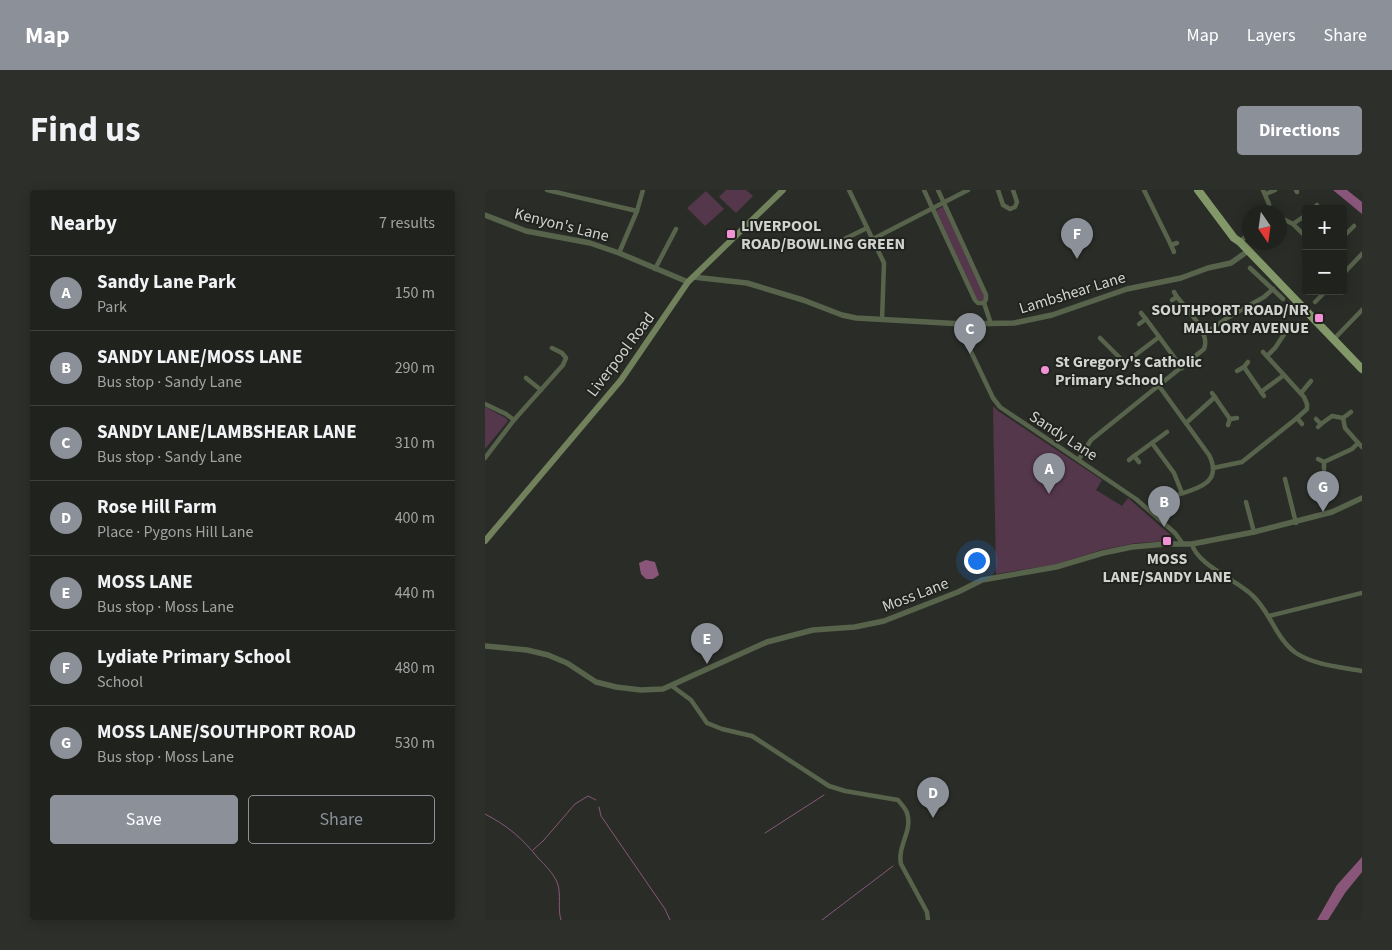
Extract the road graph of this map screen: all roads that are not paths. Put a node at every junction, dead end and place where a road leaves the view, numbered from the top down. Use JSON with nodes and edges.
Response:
{"nodes":[{"id":1,"x":547,"y":190,"type":"edge"},
{"id":2,"x":643,"y":190,"type":"edge"},
{"id":3,"x":783,"y":190,"type":"edge"},
{"id":4,"x":849,"y":190,"type":"edge"},
{"id":5,"x":923,"y":190,"type":"edge"},
{"id":6,"x":938,"y":190,"type":"edge"},
{"id":7,"x":968,"y":190,"type":"edge"},
{"id":8,"x":998,"y":190,"type":"edge"},
{"id":9,"x":1013,"y":190,"type":"edge"},
{"id":10,"x":1144,"y":190,"type":"edge"},
{"id":11,"x":1198,"y":190,"type":"edge"},
{"id":12,"x":1275,"y":190,"type":"edge"},
{"id":13,"x":1265,"y":192,"type":"edge"},
{"id":14,"x":943,"y":202,"type":"junction"},
{"id":15,"x":1269,"y":205,"type":"edge"},
{"id":16,"x":932,"y":208,"type":"junction"},
{"id":17,"x":637,"y":211,"type":"junction"},
{"id":18,"x":485,"y":215,"type":"edge"},
{"id":19,"x":1302,"y":218,"type":"edge"},
{"id":20,"x":1287,"y":221,"type":"edge"},
{"id":21,"x":1293,"y":224,"type":"junction"},
{"id":22,"x":1354,"y":226,"type":"dead end"},
{"id":23,"x":676,"y":228,"type":"dead end"},
{"id":24,"x":867,"y":228,"type":"junction"},
{"id":25,"x":1302,"y":233,"type":"edge"},
{"id":26,"x":1347,"y":233,"type":"edge"},
{"id":27,"x":873,"y":239,"type":"junction"},
{"id":28,"x":1177,"y":242,"type":"dead end"},
{"id":29,"x":1240,"y":242,"type":"joint"},
{"id":30,"x":1171,"y":245,"type":"junction"},
{"id":31,"x":826,"y":248,"type":"dead end"},
{"id":32,"x":1248,"y":251,"type":"junction"},
{"id":33,"x":1174,"y":252,"type":"dead end"},
{"id":34,"x":619,"y":253,"type":"junction"},
{"id":35,"x":1362,"y":254,"type":"edge"},
{"id":36,"x":1357,"y":260,"type":"junction"},
{"id":37,"x":1362,"y":265,"type":"edge"},
{"id":38,"x":655,"y":268,"type":"junction"},
{"id":39,"x":1250,"y":268,"type":"dead end"},
{"id":40,"x":1347,"y":270,"type":"edge"},
{"id":41,"x":690,"y":280,"type":"junction"},
{"id":42,"x":1273,"y":289,"type":"junction"},
{"id":43,"x":1320,"y":295,"type":"edge"},
{"id":44,"x":1172,"y":300,"type":"dead end"},
{"id":45,"x":1283,"y":300,"type":"dead end"},
{"id":46,"x":1315,"y":302,"type":"dead end"},
{"id":47,"x":984,"y":303,"type":"junction"},
{"id":48,"x":1362,"y":310,"type":"edge"},
{"id":49,"x":1141,"y":312,"type":"dead end"},
{"id":50,"x":1146,"y":319,"type":"junction"},
{"id":51,"x":882,"y":320,"type":"junction"},
{"id":52,"x":961,"y":324,"type":"junction"},
{"id":53,"x":991,"y":324,"type":"junction"},
{"id":54,"x":1139,"y":324,"type":"dead end"},
{"id":55,"x":1283,"y":325,"type":"dead end"},
{"id":56,"x":1204,"y":334,"type":"junction"},
{"id":57,"x":1109,"y":337,"type":"dead end"},
{"id":58,"x":1159,"y":337,"type":"junction"},
{"id":59,"x":1333,"y":340,"type":"junction"},
{"id":60,"x":552,"y":348,"type":"dead end"},
{"id":61,"x":1263,"y":352,"type":"dead end"},
{"id":62,"x":1267,"y":356,"type":"junction"},
{"id":63,"x":1248,"y":362,"type":"dead end"},
{"id":64,"x":1244,"y":367,"type":"junction"},
{"id":65,"x":1182,"y":368,"type":"junction"},
{"id":66,"x":1362,"y":369,"type":"edge"},
{"id":67,"x":1237,"y":371,"type":"dead end"},
{"id":68,"x":1284,"y":375,"type":"junction"},
{"id":69,"x":526,"y":378,"type":"dead end"},
{"id":70,"x":1311,"y":381,"type":"dead end"},
{"id":71,"x":1159,"y":386,"type":"junction"},
{"id":72,"x":541,"y":390,"type":"junction"},
{"id":73,"x":1301,"y":392,"type":"junction"},
{"id":74,"x":485,"y":404,"type":"edge"},
{"id":75,"x":1351,"y":412,"type":"dead end"},
{"id":76,"x":1237,"y":418,"type":"dead end"},
{"id":77,"x":1297,"y":418,"type":"junction"},
{"id":78,"x":1343,"y":418,"type":"junction"},
{"id":79,"x":1230,"y":419,"type":"junction"},
{"id":80,"x":514,"y":420,"type":"junction"},
{"id":81,"x":1316,"y":420,"type":"dead end"},
{"id":82,"x":1186,"y":423,"type":"junction"},
{"id":83,"x":1302,"y":424,"type":"dead end"},
{"id":84,"x":1228,"y":425,"type":"dead end"},
{"id":85,"x":1167,"y":432,"type":"dead end"},
{"id":86,"x":1152,"y":443,"type":"junction"},
{"id":87,"x":1360,"y":445,"type":"edge"},
{"id":88,"x":1135,"y":456,"type":"junction"},
{"id":89,"x":485,"y":458,"type":"edge"},
{"id":90,"x":1079,"y":459,"type":"junction"},
{"id":91,"x":1318,"y":459,"type":"dead end"},
{"id":92,"x":1129,"y":460,"type":"dead end"},
{"id":93,"x":1139,"y":462,"type":"dead end"},
{"id":94,"x":1323,"y":462,"type":"junction"},
{"id":95,"x":1213,"y":468,"type":"junction"},
{"id":96,"x":1324,"y":469,"type":"dead end"},
{"id":97,"x":1285,"y":479,"type":"dead end"},
{"id":98,"x":1183,"y":493,"type":"junction"},
{"id":99,"x":1362,"y":498,"type":"edge"},
{"id":100,"x":1246,"y":502,"type":"dead end"},
{"id":101,"x":1151,"y":512,"type":"junction"},
{"id":102,"x":1296,"y":523,"type":"junction"},
{"id":103,"x":1254,"y":532,"type":"junction"},
{"id":104,"x":486,"y":539,"type":"edge"},
{"id":105,"x":1183,"y":544,"type":"junction"},
{"id":106,"x":1192,"y":544,"type":"junction"},
{"id":107,"x":1362,"y":593,"type":"edge"},
{"id":108,"x":1269,"y":616,"type":"junction"},
{"id":109,"x":485,"y":646,"type":"edge"},
{"id":110,"x":1362,"y":672,"type":"edge"},
{"id":111,"x":672,"y":686,"type":"junction"},
{"id":112,"x":928,"y":920,"type":"edge"}],
"edges":[{"from":1,"to":17,"type":"street"},
{"from":2,"to":17,"type":"street"},
{"from":3,"to":41,"type":"main road","name":"Liverpool Road"},
{"from":4,"to":24,"type":"street"},
{"from":5,"to":16,"type":"street"},
{"from":6,"to":14,"type":"street"},
{"from":7,"to":14,"type":"street"},
{"from":8,"to":9,"type":"street"},
{"from":10,"to":30,"type":"street"},
{"from":11,"to":29,"type":"main road"},
{"from":12,"to":13,"type":"street"},
{"from":13,"to":15,"type":"street"},
{"from":14,"to":16,"type":"street"},
{"from":14,"to":47,"type":"street"},
{"from":16,"to":27,"type":"street"},
{"from":16,"to":47,"type":"street"},
{"from":17,"to":34,"type":"street"},
{"from":18,"to":34,"type":"street","name":"Kenyon's Lane"},
{"from":19,"to":21,"type":"street"},
{"from":20,"to":21,"type":"street"},
{"from":21,"to":25,"type":"street"},
{"from":22,"to":26,"type":"street"},
{"from":23,"to":38,"type":"street"},
{"from":24,"to":27,"type":"street"},
{"from":24,"to":31,"type":"street"},
{"from":27,"to":51,"type":"street"},
{"from":28,"to":30,"type":"street"},
{"from":29,"to":32,"type":"main road"},
{"from":30,"to":33,"type":"street"},
{"from":32,"to":53,"type":"street","name":"Lambshear Lane"},
{"from":32,"to":59,"type":"main road"},
{"from":34,"to":38,"type":"street","name":"Kenyon's Lane"},
{"from":35,"to":36,"type":"street"},
{"from":36,"to":37,"type":"street"},
{"from":36,"to":40,"type":"street"},
{"from":38,"to":41,"type":"street","name":"Kenyon's Lane"},
{"from":39,"to":42,"type":"street"},
{"from":41,"to":51,"type":"street","name":"Lambshear Lane"},
{"from":41,"to":104,"type":"main road","name":"Liverpool Road"},
{"from":42,"to":45,"type":"street"},
{"from":42,"to":56,"type":"street"},
{"from":43,"to":46,"type":"street"},
{"from":44,"to":56,"type":"street"},
{"from":47,"to":53,"type":"street"},
{"from":48,"to":59,"type":"street"},
{"from":49,"to":50,"type":"street"},
{"from":50,"to":54,"type":"street"},
{"from":50,"to":58,"type":"street"},
{"from":51,"to":52,"type":"street","name":"Lambshear Lane"},
{"from":52,"to":53,"type":"street","name":"Lambshear Lane"},
{"from":52,"to":90,"type":"street","name":"Sandy Lane"},
{"from":55,"to":62,"type":"street"},
{"from":56,"to":65,"type":"street"},
{"from":57,"to":58,"type":"street"},
{"from":58,"to":65,"type":"street"},
{"from":59,"to":66,"type":"main road"},
{"from":60,"to":72,"type":"street"},
{"from":61,"to":62,"type":"street"},
{"from":62,"to":68,"type":"street"},
{"from":63,"to":64,"type":"street"},
{"from":64,"to":67,"type":"street"},
{"from":64,"to":68,"type":"street"},
{"from":65,"to":71,"type":"street"},
{"from":68,"to":73,"type":"street"},
{"from":69,"to":72,"type":"street"},
{"from":70,"to":73,"type":"street"},
{"from":71,"to":82,"type":"street"},
{"from":71,"to":90,"type":"street"},
{"from":72,"to":80,"type":"street"},
{"from":73,"to":77,"type":"street"},
{"from":74,"to":80,"type":"street"},
{"from":75,"to":78,"type":"street"},
{"from":76,"to":79,"type":"street"},
{"from":77,"to":83,"type":"street"},
{"from":77,"to":95,"type":"street"},
{"from":78,"to":81,"type":"street"},
{"from":78,"to":87,"type":"street"},
{"from":79,"to":82,"type":"street"},
{"from":79,"to":84,"type":"street"},
{"from":80,"to":89,"type":"street"},
{"from":82,"to":95,"type":"street"},
{"from":85,"to":86,"type":"street"},
{"from":86,"to":88,"type":"street"},
{"from":86,"to":98,"type":"street"},
{"from":87,"to":94,"type":"street"},
{"from":88,"to":92,"type":"street"},
{"from":88,"to":93,"type":"street"},
{"from":90,"to":101,"type":"street","name":"Sandy Lane"},
{"from":91,"to":94,"type":"street"},
{"from":94,"to":96,"type":"street"},
{"from":95,"to":98,"type":"street"},
{"from":97,"to":102,"type":"street"},
{"from":98,"to":101,"type":"street"},
{"from":99,"to":102,"type":"street","name":"Moss Lane"},
{"from":100,"to":103,"type":"street"},
{"from":101,"to":105,"type":"street","name":"Sandy Lane"},
{"from":102,"to":103,"type":"street","name":"Moss Lane"},
{"from":103,"to":106,"type":"street","name":"Moss Lane"},
{"from":105,"to":106,"type":"street","name":"Moss Lane"},
{"from":105,"to":111,"type":"street","name":"Moss Lane"},
{"from":106,"to":108,"type":"street"},
{"from":107,"to":108,"type":"street"},
{"from":108,"to":110,"type":"street"},
{"from":109,"to":111,"type":"street","name":"Moss Lane"},
{"from":111,"to":112,"type":"street"}]}
